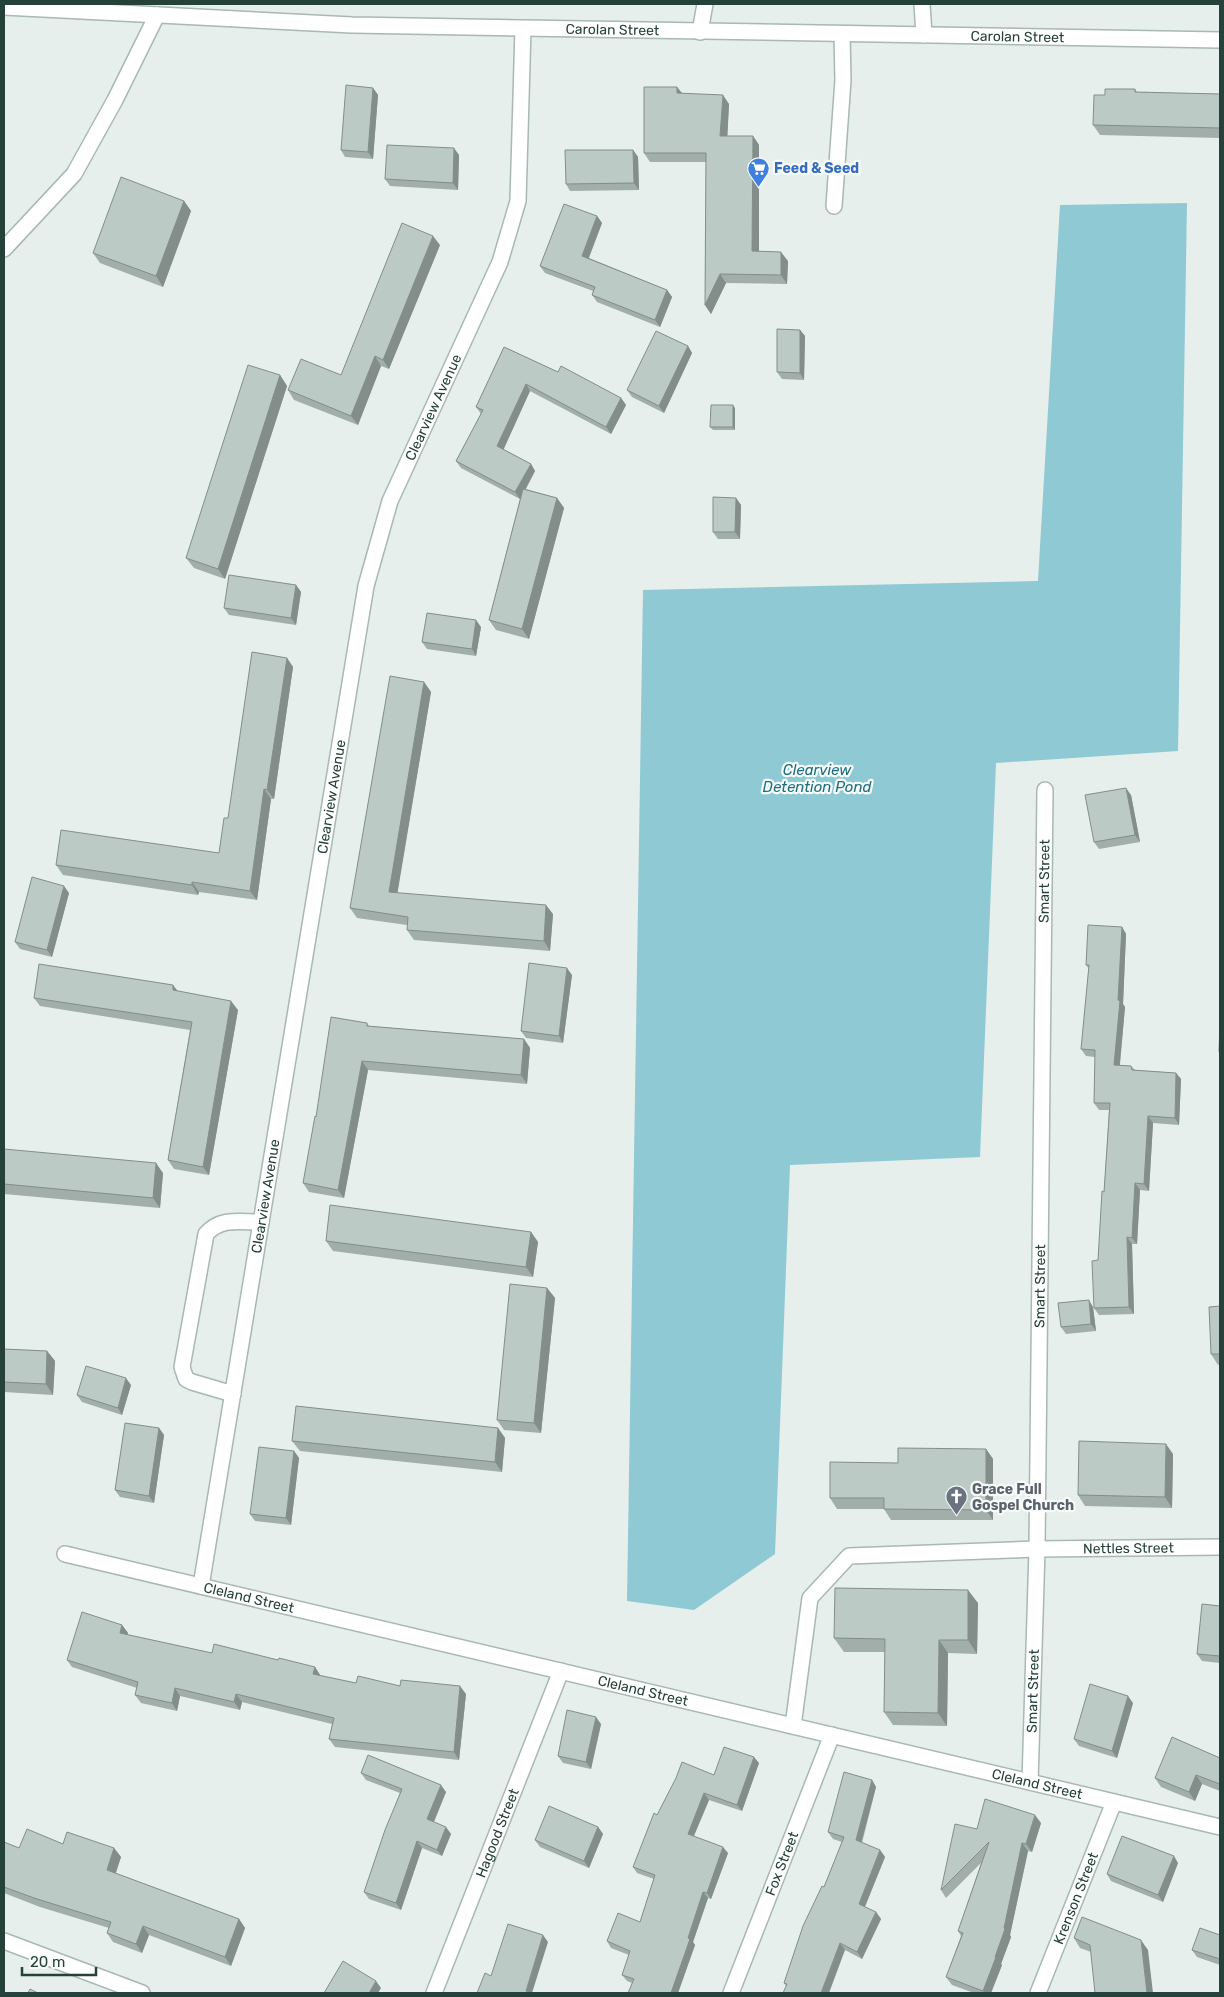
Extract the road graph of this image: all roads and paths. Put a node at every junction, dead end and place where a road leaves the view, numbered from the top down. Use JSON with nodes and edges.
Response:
{"nodes":[{"id":1,"x":705,"y":4,"type":"edge"},
{"id":2,"x":922,"y":4,"type":"edge"},
{"id":3,"x":4,"y":7,"type":"edge"},
{"id":4,"x":129,"y":9,"type":"edge"},
{"id":5,"x":157,"y":15,"type":"junction"},
{"id":6,"x":523,"y":29,"type":"junction"},
{"id":7,"x":700,"y":32,"type":"junction"},
{"id":8,"x":842,"y":34,"type":"junction"},
{"id":9,"x":924,"y":35,"type":"junction"},
{"id":10,"x":1220,"y":40,"type":"edge"},
{"id":11,"x":834,"y":206,"type":"dead end"},
{"id":12,"x":4,"y":249,"type":"edge"},
{"id":13,"x":1045,"y":790,"type":"dead end"},
{"id":14,"x":261,"y":1222,"type":"junction"},
{"id":15,"x":233,"y":1394,"type":"junction"},
{"id":16,"x":1220,"y":1547,"type":"edge"},
{"id":17,"x":1037,"y":1549,"type":"junction"},
{"id":18,"x":65,"y":1554,"type":"dead end"},
{"id":19,"x":201,"y":1586,"type":"junction"},
{"id":20,"x":561,"y":1671,"type":"junction"},
{"id":21,"x":793,"y":1726,"type":"junction"},
{"id":22,"x":832,"y":1735,"type":"junction"},
{"id":23,"x":1030,"y":1782,"type":"junction"},
{"id":24,"x":1114,"y":1802,"type":"junction"},
{"id":25,"x":1220,"y":1827,"type":"edge"},
{"id":26,"x":4,"y":1941,"type":"edge"},
{"id":27,"x":142,"y":1993,"type":"edge"},
{"id":28,"x":434,"y":1993,"type":"edge"},
{"id":29,"x":731,"y":1993,"type":"edge"},
{"id":30,"x":1038,"y":1993,"type":"edge"}],
"edges":[{"from":1,"to":7,"type":"street"},
{"from":2,"to":9,"type":"street"},
{"from":3,"to":4,"type":"street","name":"Carolan Street"},
{"from":4,"to":5,"type":"street","name":"Carolan Street"},
{"from":5,"to":6,"type":"street","name":"Carolan Street"},
{"from":5,"to":12,"type":"street"},
{"from":6,"to":7,"type":"street","name":"Carolan Street"},
{"from":6,"to":14,"type":"street","name":"Clearview Avenue"},
{"from":7,"to":8,"type":"street","name":"Carolan Street"},
{"from":8,"to":9,"type":"street","name":"Carolan Street"},
{"from":8,"to":11,"type":"street"},
{"from":9,"to":10,"type":"street","name":"Carolan Street"},
{"from":13,"to":17,"type":"street","name":"Smart Street"},
{"from":14,"to":15,"type":"street","name":"Clearview Avenue"},
{"from":14,"to":15,"type":"street"},
{"from":15,"to":19,"type":"street","name":"Clearview Avenue"},
{"from":16,"to":17,"type":"street","name":"Nettles Street"},
{"from":17,"to":21,"type":"street","name":"Nettles Street"},
{"from":17,"to":23,"type":"street","name":"Smart Street"},
{"from":18,"to":19,"type":"street","name":"Cleland Street"},
{"from":19,"to":20,"type":"street","name":"Cleland Street"},
{"from":20,"to":21,"type":"street","name":"Cleland Street"},
{"from":20,"to":28,"type":"street","name":"Hagood Street"},
{"from":21,"to":22,"type":"street","name":"Cleland Street"},
{"from":22,"to":23,"type":"street","name":"Cleland Street"},
{"from":22,"to":29,"type":"street","name":"Fox Street"},
{"from":23,"to":24,"type":"street","name":"Cleland Street"},
{"from":24,"to":25,"type":"street","name":"Cleland Street"},
{"from":24,"to":30,"type":"street","name":"Krenson Street"},
{"from":26,"to":27,"type":"street"}]}
